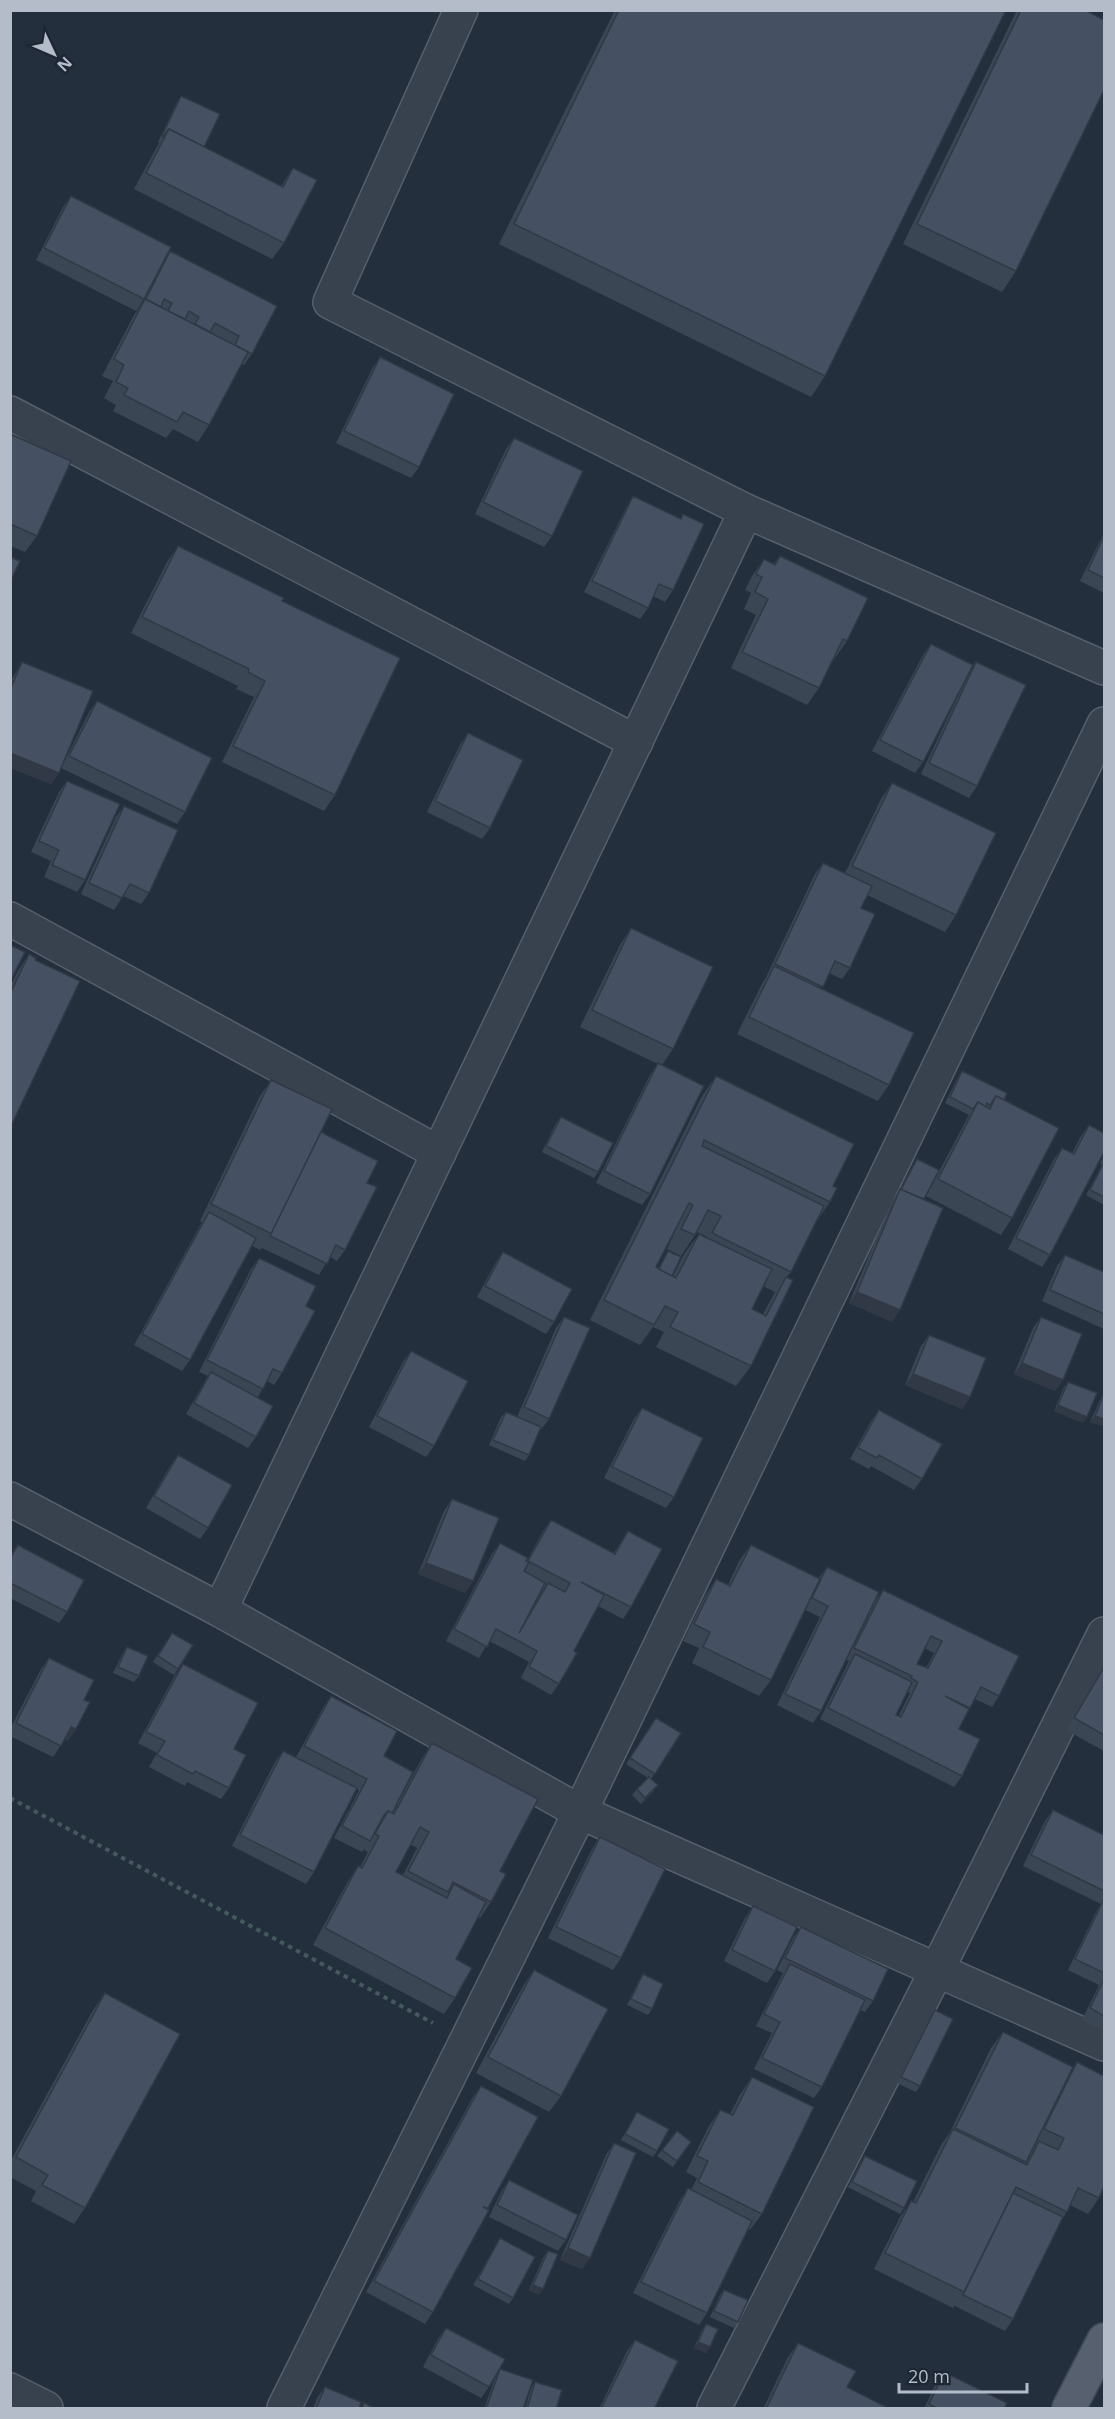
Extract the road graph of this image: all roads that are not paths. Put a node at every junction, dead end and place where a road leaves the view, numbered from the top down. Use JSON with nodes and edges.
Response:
{"nodes":[{"id":1,"x":461,"y":10,"type":"edge"},
{"id":2,"x":10,"y":413,"type":"edge"},
{"id":3,"x":746,"y":511,"type":"junction"},
{"id":4,"x":1104,"y":668,"type":"edge"},
{"id":5,"x":1104,"y":724,"type":"edge"},
{"id":6,"x":636,"y":742,"type":"junction"},
{"id":7,"x":10,"y":920,"type":"edge"},
{"id":8,"x":439,"y":1153,"type":"junction"},
{"id":9,"x":10,"y":1499,"type":"edge"},
{"id":10,"x":220,"y":1610,"type":"junction"},
{"id":11,"x":1104,"y":1634,"type":"edge"},
{"id":12,"x":580,"y":1812,"type":"junction"},
{"id":13,"x":937,"y":1970,"type":"junction"},
{"id":14,"x":1104,"y":2044,"type":"edge"},
{"id":15,"x":1104,"y":2340,"type":"edge"},
{"id":16,"x":10,"y":2390,"type":"edge"},
{"id":17,"x":46,"y":2409,"type":"edge"},
{"id":18,"x":284,"y":2409,"type":"edge"},
{"id":19,"x":714,"y":2409,"type":"edge"},
{"id":20,"x":1069,"y":2409,"type":"edge"}],
"edges":[{"from":1,"to":3,"type":"street"},
{"from":2,"to":6,"type":"street"},
{"from":3,"to":4,"type":"street"},
{"from":3,"to":6,"type":"street"},
{"from":5,"to":12,"type":"street"},
{"from":6,"to":8,"type":"street"},
{"from":7,"to":8,"type":"street"},
{"from":8,"to":10,"type":"street"},
{"from":9,"to":10,"type":"street"},
{"from":10,"to":12,"type":"street"},
{"from":11,"to":13,"type":"street"},
{"from":12,"to":13,"type":"street"},
{"from":12,"to":18,"type":"street"},
{"from":13,"to":14,"type":"street"},
{"from":13,"to":19,"type":"street"},
{"from":15,"to":20,"type":"main road"},
{"from":16,"to":17,"type":"street"}]}
